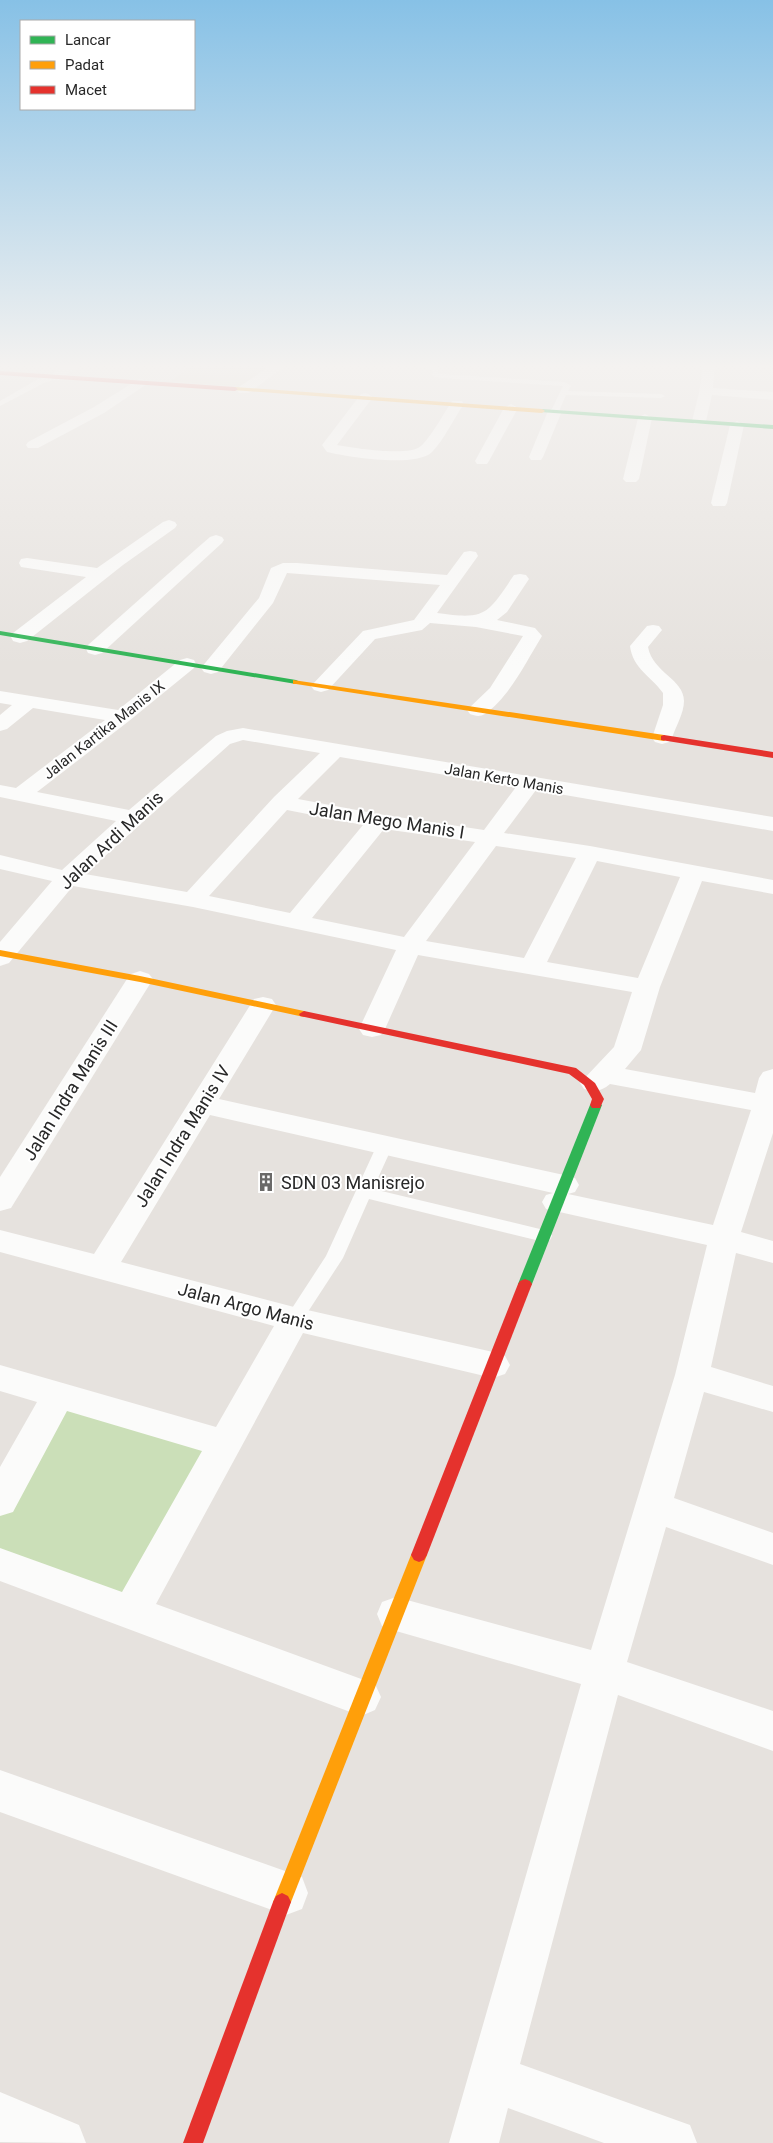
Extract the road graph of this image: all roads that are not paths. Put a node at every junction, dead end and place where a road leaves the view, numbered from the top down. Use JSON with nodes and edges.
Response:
{"nodes":[{"id":1,"x":633,"y":466,"type":"edge"},
{"id":2,"x":728,"y":466,"type":"edge"},
{"id":3,"x":630,"y":479,"type":"dead end"},
{"id":4,"x":719,"y":503,"type":"dead end"},
{"id":5,"x":169,"y":525,"type":"dead end"},
{"id":6,"x":216,"y":540,"type":"dead end"},
{"id":7,"x":470,"y":556,"type":"dead end"},
{"id":8,"x":27,"y":563,"type":"dead end"},
{"id":9,"x":100,"y":574,"type":"junction"},
{"id":10,"x":520,"y":579,"type":"dead end"},
{"id":11,"x":452,"y":581,"type":"junction"},
{"id":12,"x":426,"y":617,"type":"junction"},
{"id":13,"x":479,"y":622,"type":"junction"},
{"id":14,"x":654,"y":630,"type":"dead end"},
{"id":15,"x":0,"y":633,"type":"edge"},
{"id":16,"x":20,"y":637,"type":"junction"},
{"id":17,"x":95,"y":649,"type":"junction"},
{"id":18,"x":187,"y":664,"type":"junction"},
{"id":19,"x":211,"y":668,"type":"junction"},
{"id":20,"x":321,"y":686,"type":"junction"},
{"id":21,"x":0,"y":697,"type":"edge"},
{"id":22,"x":28,"y":702,"type":"junction"},
{"id":23,"x":477,"y":710,"type":"junction"},
{"id":24,"x":122,"y":718,"type":"junction"},
{"id":25,"x":0,"y":725,"type":"edge"},
{"id":26,"x":234,"y":735,"type":"joint"},
{"id":27,"x":662,"y":738,"type":"junction"},
{"id":28,"x":335,"y":750,"type":"junction"},
{"id":29,"x":773,"y":755,"type":"edge"},
{"id":30,"x":530,"y":783,"type":"junction"},
{"id":31,"x":10,"y":793,"type":"edge"},
{"id":32,"x":282,"y":802,"type":"junction"},
{"id":33,"x":133,"y":818,"type":"junction"},
{"id":34,"x":378,"y":821,"type":"junction"},
{"id":35,"x":773,"y":824,"type":"edge"},
{"id":36,"x":491,"y":837,"type":"junction"},
{"id":37,"x":590,"y":853,"type":"junction"},
{"id":38,"x":0,"y":862,"type":"edge"},
{"id":39,"x":693,"y":873,"type":"junction"},
{"id":40,"x":67,"y":878,"type":"junction"},
{"id":41,"x":773,"y":887,"type":"edge"},
{"id":42,"x":193,"y":900,"type":"junction"},
{"id":43,"x":296,"y":922,"type":"junction"},
{"id":44,"x":410,"y":946,"type":"junction"},
{"id":45,"x":1,"y":955,"type":"edge"},
{"id":46,"x":532,"y":966,"type":"junction"},
{"id":47,"x":140,"y":979,"type":"junction"},
{"id":48,"x":647,"y":988,"type":"junction"},
{"id":49,"x":263,"y":1006,"type":"junction"},
{"id":50,"x":372,"y":1029,"type":"junction"},
{"id":51,"x":599,"y":1079,"type":"junction"},
{"id":52,"x":202,"y":1104,"type":"junction"},
{"id":53,"x":769,"y":1108,"type":"edge"},
{"id":54,"x":385,"y":1145,"type":"junction"},
{"id":55,"x":364,"y":1192,"type":"junction"},
{"id":56,"x":561,"y":1194,"type":"junction"},
{"id":57,"x":0,"y":1201,"type":"edge"},
{"id":58,"x":544,"y":1236,"type":"junction"},
{"id":59,"x":724,"y":1238,"type":"junction"},
{"id":60,"x":0,"y":1241,"type":"edge"},
{"id":61,"x":773,"y":1252,"type":"edge"},
{"id":62,"x":102,"y":1267,"type":"junction"},
{"id":63,"x":294,"y":1319,"type":"junction"},
{"id":64,"x":493,"y":1365,"type":"junction"},
{"id":65,"x":692,"y":1375,"type":"junction"},
{"id":66,"x":0,"y":1378,"type":"edge"},
{"id":67,"x":58,"y":1395,"type":"junction"},
{"id":68,"x":773,"y":1399,"type":"edge"},
{"id":69,"x":226,"y":1444,"type":"junction"},
{"id":70,"x":0,"y":1501,"type":"edge"},
{"id":71,"x":654,"y":1507,"type":"junction"},
{"id":72,"x":773,"y":1549,"type":"edge"},
{"id":73,"x":0,"y":1564,"type":"edge"},
{"id":74,"x":131,"y":1612,"type":"junction"},
{"id":75,"x":396,"y":1614,"type":"junction"},
{"id":76,"x":604,"y":1672,"type":"junction"},
{"id":77,"x":361,"y":1698,"type":"junction"},
{"id":78,"x":773,"y":1731,"type":"edge"},
{"id":79,"x":0,"y":1791,"type":"edge"},
{"id":80,"x":286,"y":1892,"type":"junction"},
{"id":81,"x":492,"y":2078,"type":"junction"},
{"id":82,"x":0,"y":2117,"type":"edge"},
{"id":83,"x":61,"y":2143,"type":"edge"},
{"id":84,"x":193,"y":2143,"type":"edge"},
{"id":85,"x":474,"y":2143,"type":"edge"},
{"id":86,"x":672,"y":2143,"type":"edge"}],
"edges":[{"from":1,"to":3,"type":"street"},
{"from":2,"to":4,"type":"street"},
{"from":5,"to":9,"type":"street"},
{"from":6,"to":17,"type":"street"},
{"from":7,"to":11,"type":"street"},
{"from":8,"to":9,"type":"street"},
{"from":9,"to":16,"type":"street"},
{"from":10,"to":13,"type":"street"},
{"from":11,"to":12,"type":"street"},
{"from":11,"to":19,"type":"street"},
{"from":12,"to":13,"type":"street"},
{"from":12,"to":20,"type":"street"},
{"from":13,"to":23,"type":"street"},
{"from":14,"to":27,"type":"street"},
{"from":15,"to":16,"type":"main road"},
{"from":16,"to":17,"type":"main road"},
{"from":17,"to":18,"type":"main road"},
{"from":18,"to":19,"type":"main road"},
{"from":18,"to":24,"type":"street","name":"Jalan Kartika Manis IX"},
{"from":19,"to":20,"type":"main road"},
{"from":20,"to":23,"type":"main road"},
{"from":21,"to":22,"type":"street"},
{"from":22,"to":24,"type":"street"},
{"from":22,"to":25,"type":"street"},
{"from":23,"to":27,"type":"main road"},
{"from":24,"to":31,"type":"street","name":"Jalan Kartika Manis IX"},
{"from":26,"to":28,"type":"street","name":"Jalan Kerto Manis"},
{"from":26,"to":33,"type":"street","name":"Jalan Ardi Manis"},
{"from":27,"to":29,"type":"main road"},
{"from":28,"to":30,"type":"street","name":"Jalan Kerto Manis"},
{"from":28,"to":32,"type":"street"},
{"from":30,"to":35,"type":"street","name":"Jalan Kerto Manis"},
{"from":30,"to":36,"type":"street"},
{"from":31,"to":33,"type":"street"},
{"from":32,"to":34,"type":"street","name":"Jalan Mego Manis I"},
{"from":32,"to":42,"type":"street"},
{"from":33,"to":40,"type":"street","name":"Jalan Ardi Manis"},
{"from":34,"to":36,"type":"street","name":"Jalan Mego Manis I"},
{"from":34,"to":43,"type":"street"},
{"from":36,"to":37,"type":"street","name":"Jalan Mego Manis I"},
{"from":36,"to":44,"type":"street"},
{"from":37,"to":39,"type":"street","name":"Jalan Mego Manis I"},
{"from":37,"to":46,"type":"street"},
{"from":38,"to":40,"type":"street"},
{"from":39,"to":41,"type":"street","name":"Jalan Mego Manis I"},
{"from":39,"to":48,"type":"street"},
{"from":40,"to":42,"type":"street"},
{"from":40,"to":45,"type":"street","name":"Jalan Ardi Manis"},
{"from":42,"to":43,"type":"street"},
{"from":43,"to":44,"type":"street"},
{"from":44,"to":46,"type":"street"},
{"from":44,"to":50,"type":"street"},
{"from":45,"to":47,"type":"main road"},
{"from":46,"to":48,"type":"street"},
{"from":47,"to":49,"type":"main road"},
{"from":47,"to":57,"type":"street","name":"Jalan Indra Manis III"},
{"from":48,"to":51,"type":"street"},
{"from":49,"to":50,"type":"main road"},
{"from":49,"to":52,"type":"street","name":"Jalan Indra Manis IV"},
{"from":50,"to":51,"type":"main road"},
{"from":51,"to":53,"type":"street"},
{"from":51,"to":56,"type":"main road"},
{"from":52,"to":54,"type":"street"},
{"from":52,"to":62,"type":"street","name":"Jalan Indra Manis IV"},
{"from":53,"to":59,"type":"street"},
{"from":54,"to":55,"type":"lane"},
{"from":54,"to":56,"type":"street"},
{"from":55,"to":58,"type":"lane"},
{"from":55,"to":63,"type":"lane"},
{"from":56,"to":58,"type":"main road"},
{"from":56,"to":59,"type":"street"},
{"from":58,"to":64,"type":"main road"},
{"from":59,"to":61,"type":"street"},
{"from":59,"to":65,"type":"street"},
{"from":60,"to":62,"type":"street","name":"Jalan Argo Manis"},
{"from":62,"to":63,"type":"street","name":"Jalan Argo Manis"},
{"from":63,"to":64,"type":"street","name":"Jalan Argo Manis"},
{"from":63,"to":69,"type":"street"},
{"from":64,"to":75,"type":"main road"},
{"from":65,"to":68,"type":"street"},
{"from":65,"to":71,"type":"street"},
{"from":66,"to":67,"type":"street"},
{"from":67,"to":69,"type":"street"},
{"from":67,"to":70,"type":"street"},
{"from":69,"to":74,"type":"street"},
{"from":71,"to":72,"type":"street"},
{"from":71,"to":76,"type":"street"},
{"from":73,"to":74,"type":"street"},
{"from":74,"to":77,"type":"street"},
{"from":75,"to":76,"type":"street"},
{"from":75,"to":77,"type":"main road"},
{"from":76,"to":78,"type":"street"},
{"from":76,"to":81,"type":"street"},
{"from":77,"to":80,"type":"main road"},
{"from":79,"to":80,"type":"street"},
{"from":80,"to":84,"type":"main road"},
{"from":81,"to":85,"type":"street"},
{"from":81,"to":86,"type":"street"},
{"from":82,"to":83,"type":"street"}]}
